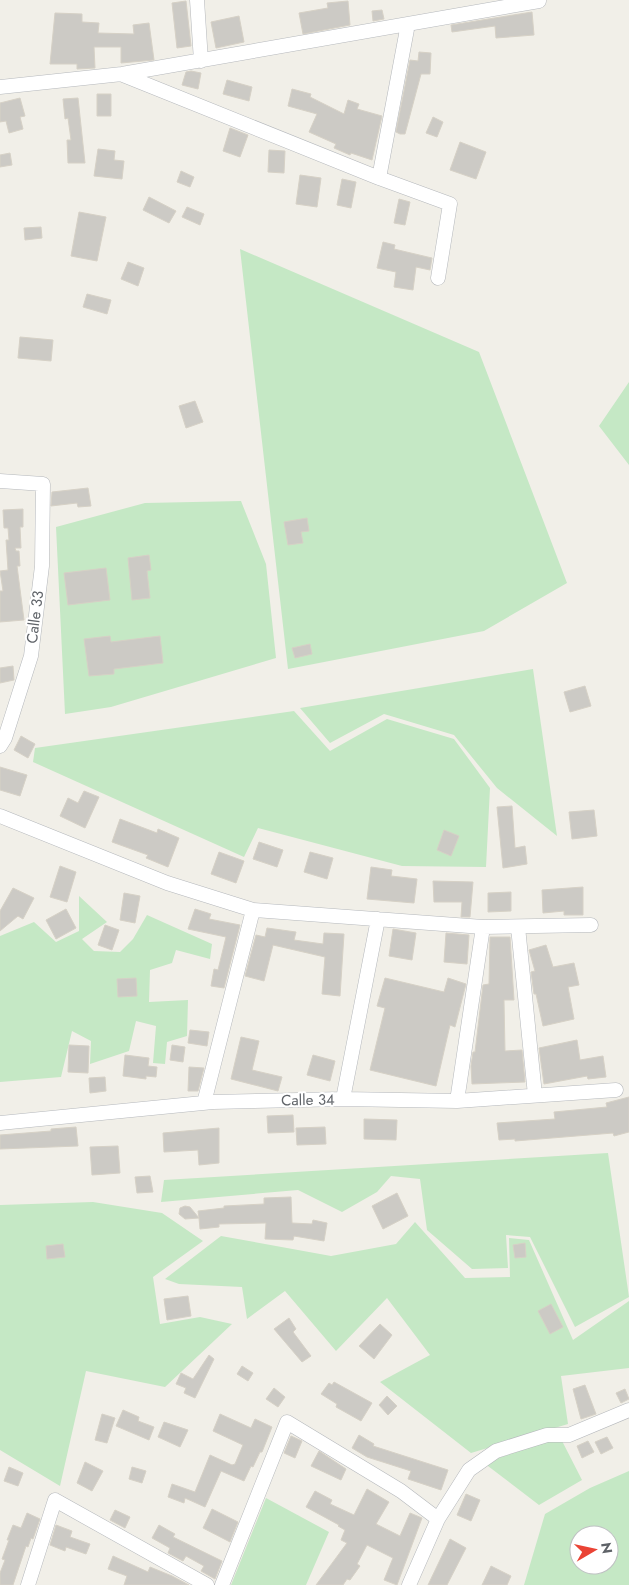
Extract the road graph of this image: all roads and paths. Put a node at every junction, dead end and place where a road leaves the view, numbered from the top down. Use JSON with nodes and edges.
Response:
{"nodes":[{"id":1,"x":197,"y":0,"type":"edge"},
{"id":2,"x":539,"y":1,"type":"dead end"},
{"id":3,"x":408,"y":24,"type":"junction"},
{"id":4,"x":201,"y":61,"type":"junction"},
{"id":5,"x":122,"y":74,"type":"junction"},
{"id":6,"x":0,"y":87,"type":"edge"},
{"id":7,"x":379,"y":178,"type":"junction"},
{"id":8,"x":438,"y":278,"type":"dead end"},
{"id":9,"x":0,"y":482,"type":"edge"},
{"id":10,"x":0,"y":746,"type":"edge"},
{"id":11,"x":0,"y":816,"type":"edge"},
{"id":12,"x":254,"y":910,"type":"junction"},
{"id":13,"x":378,"y":919,"type":"junction"},
{"id":14,"x":591,"y":925,"type":"dead end"},
{"id":15,"x":483,"y":927,"type":"junction"},
{"id":16,"x":518,"y":927,"type":"junction"},
{"id":17,"x":616,"y":1090,"type":"dead end"},
{"id":18,"x":535,"y":1095,"type":"junction"},
{"id":19,"x":343,"y":1099,"type":"junction"},
{"id":20,"x":457,"y":1101,"type":"junction"},
{"id":21,"x":204,"y":1103,"type":"junction"},
{"id":22,"x":0,"y":1123,"type":"edge"},
{"id":23,"x":629,"y":1410,"type":"edge"},
{"id":24,"x":438,"y":1519,"type":"junction"},
{"id":25,"x":28,"y":1585,"type":"edge"},
{"id":26,"x":206,"y":1585,"type":"edge"},
{"id":27,"x":222,"y":1585,"type":"edge"},
{"id":28,"x":408,"y":1585,"type":"edge"}],
"edges":[{"from":1,"to":4,"type":"street"},
{"from":2,"to":3,"type":"street"},
{"from":3,"to":4,"type":"street"},
{"from":3,"to":7,"type":"street"},
{"from":4,"to":5,"type":"street"},
{"from":5,"to":6,"type":"street"},
{"from":5,"to":7,"type":"street"},
{"from":7,"to":8,"type":"street"},
{"from":9,"to":10,"type":"street","name":"Calle 33"},
{"from":11,"to":12,"type":"street"},
{"from":12,"to":13,"type":"street"},
{"from":12,"to":21,"type":"street"},
{"from":13,"to":15,"type":"street"},
{"from":13,"to":19,"type":"street"},
{"from":14,"to":16,"type":"street"},
{"from":15,"to":16,"type":"street"},
{"from":15,"to":20,"type":"street"},
{"from":16,"to":18,"type":"street"},
{"from":17,"to":18,"type":"street","name":"Calle 34"},
{"from":18,"to":20,"type":"street","name":"Calle 34"},
{"from":19,"to":20,"type":"street","name":"Calle 34"},
{"from":19,"to":21,"type":"street","name":"Calle 34"},
{"from":21,"to":22,"type":"street","name":"Calle 34"},
{"from":23,"to":24,"type":"street"},
{"from":24,"to":27,"type":"street"},
{"from":24,"to":28,"type":"street"},
{"from":25,"to":26,"type":"street"}]}
